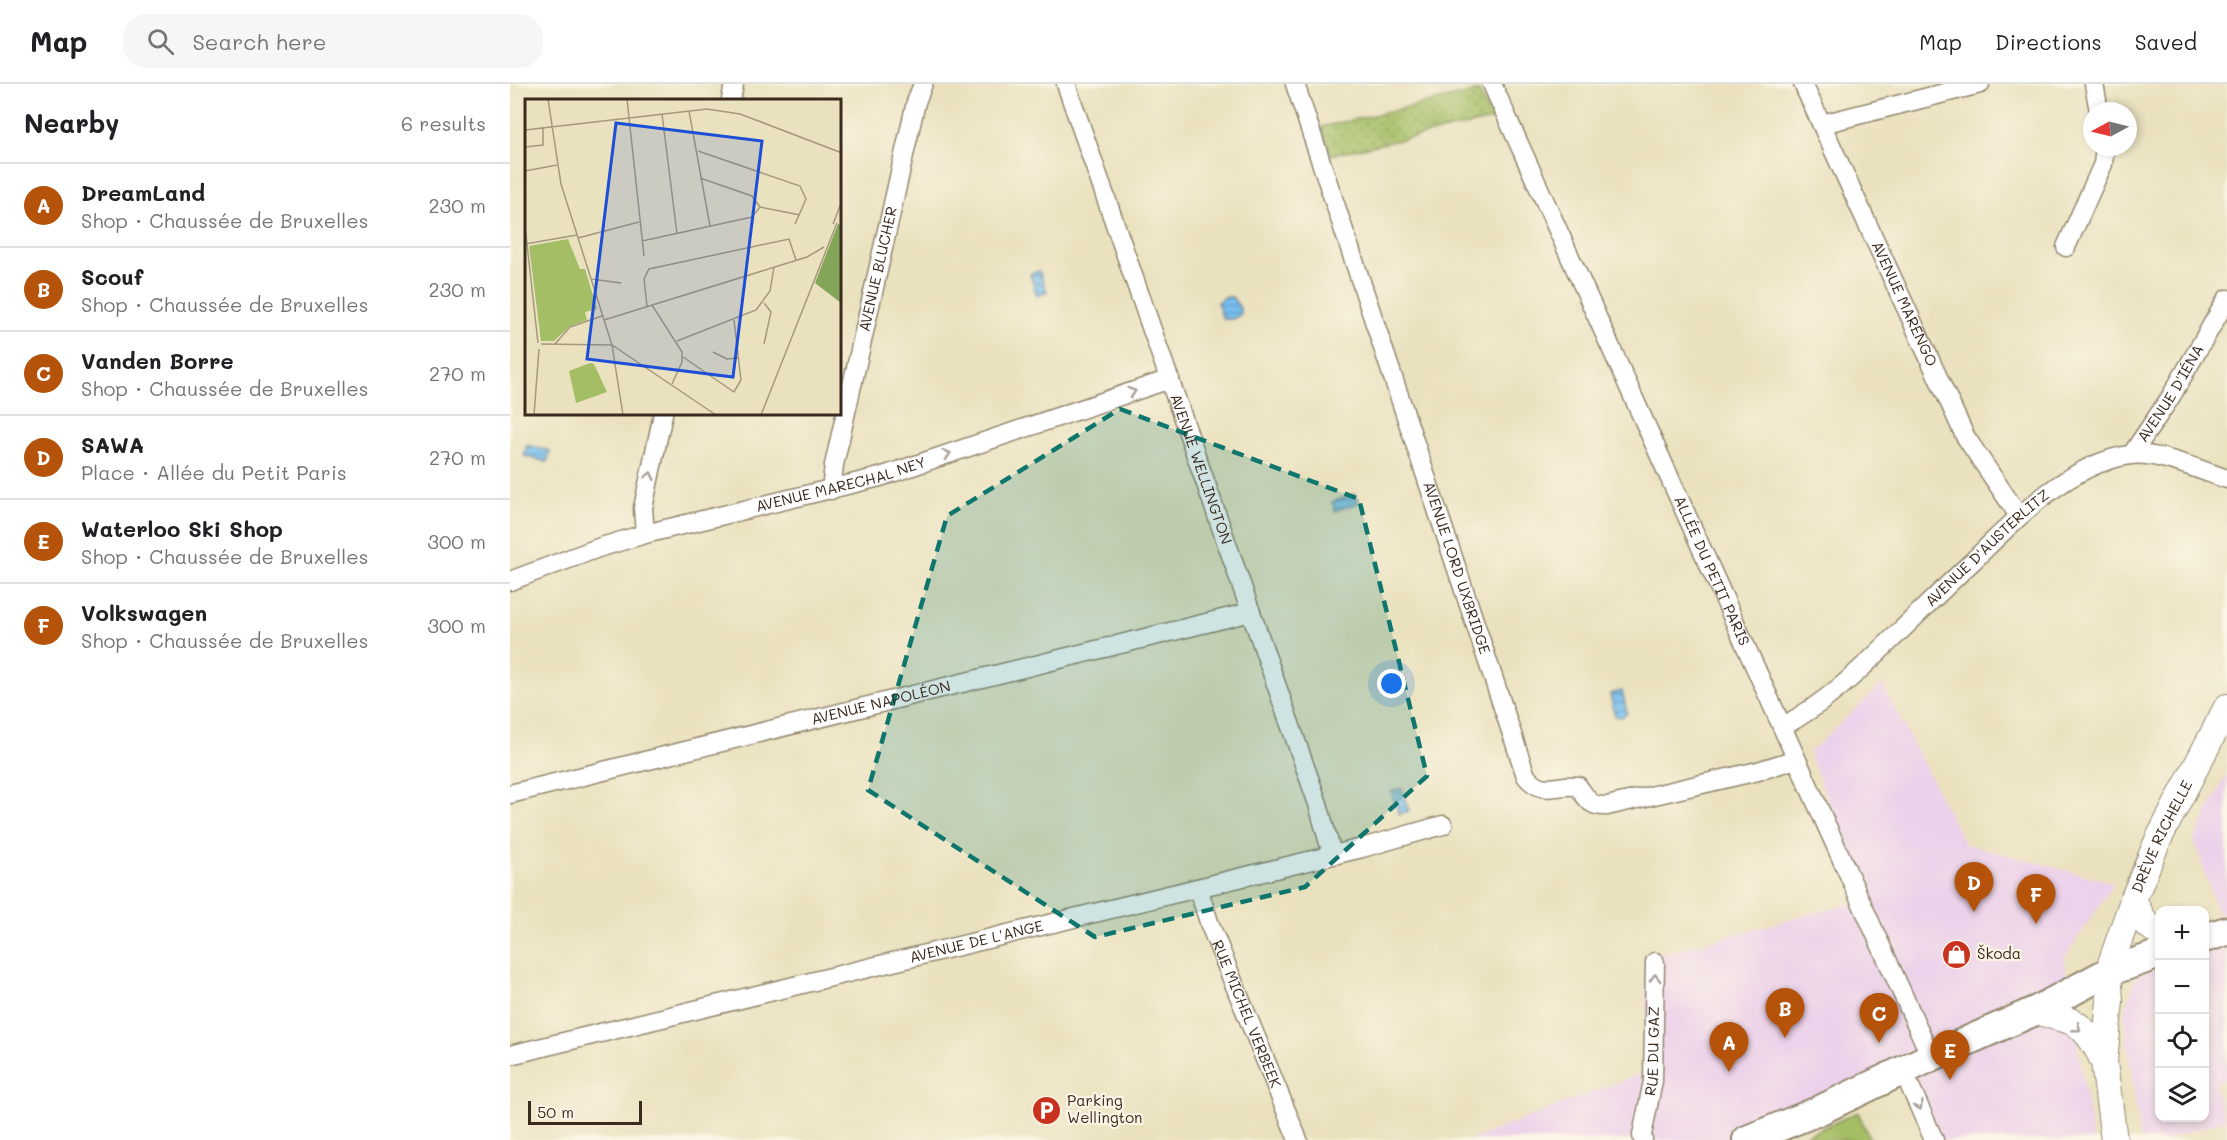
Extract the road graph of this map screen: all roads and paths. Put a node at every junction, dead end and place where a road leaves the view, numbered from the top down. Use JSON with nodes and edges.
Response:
{"nodes":[{"id":1,"x":734,"y":84,"type":"edge"},
{"id":2,"x":923,"y":84,"type":"edge"},
{"id":3,"x":1066,"y":84,"type":"edge"},
{"id":4,"x":1295,"y":84,"type":"edge"},
{"id":5,"x":1492,"y":84,"type":"edge"},
{"id":6,"x":1803,"y":84,"type":"edge"},
{"id":7,"x":1980,"y":84,"type":"edge"},
{"id":8,"x":2094,"y":84,"type":"edge"},
{"id":9,"x":731,"y":99,"type":"edge"},
{"id":10,"x":2097,"y":102,"type":"edge"},
{"id":11,"x":1822,"y":124,"type":"junction"},
{"id":12,"x":2104,"y":156,"type":"edge"},
{"id":13,"x":2066,"y":247,"type":"dead end"},
{"id":14,"x":2227,"y":299,"type":"edge"},
{"id":15,"x":1170,"y":379,"type":"junction"},
{"id":16,"x":663,"y":416,"type":"edge"},
{"id":17,"x":2132,"y":454,"type":"junction"},
{"id":18,"x":2227,"y":479,"type":"edge"},
{"id":19,"x":831,"y":489,"type":"junction"},
{"id":20,"x":2019,"y":516,"type":"junction"},
{"id":21,"x":645,"y":534,"type":"junction"},
{"id":22,"x":510,"y":581,"type":"edge"},
{"id":23,"x":1251,"y":612,"type":"junction"},
{"id":24,"x":2227,"y":707,"type":"edge"},
{"id":25,"x":1782,"y":727,"type":"junction"},
{"id":26,"x":1796,"y":759,"type":"junction"},
{"id":27,"x":510,"y":794,"type":"edge"},
{"id":28,"x":1443,"y":825,"type":"dead end"},
{"id":29,"x":1332,"y":854,"type":"junction"},
{"id":30,"x":1198,"y":888,"type":"junction"},
{"id":31,"x":2133,"y":900,"type":"junction"},
{"id":32,"x":2155,"y":930,"type":"edge"},
{"id":33,"x":2227,"y":931,"type":"edge"},
{"id":34,"x":2209,"y":937,"type":"edge"},
{"id":35,"x":2155,"y":956,"type":"edge"},
{"id":36,"x":1655,"y":962,"type":"dead end"},
{"id":37,"x":2108,"y":972,"type":"junction"},
{"id":38,"x":2037,"y":1010,"type":"junction"},
{"id":39,"x":510,"y":1054,"type":"edge"},
{"id":40,"x":1931,"y":1057,"type":"junction"},
{"id":41,"x":2104,"y":1062,"type":"junction"},
{"id":42,"x":1905,"y":1071,"type":"junction"},
{"id":43,"x":1298,"y":1140,"type":"edge"},
{"id":44,"x":1643,"y":1140,"type":"edge"},
{"id":45,"x":1747,"y":1140,"type":"edge"},
{"id":46,"x":1934,"y":1140,"type":"edge"},
{"id":47,"x":2114,"y":1140,"type":"edge"}],
"edges":[{"from":1,"to":9,"type":"street"},
{"from":2,"to":19,"type":"street","name":"AVENUE BLUCHER"},
{"from":3,"to":15,"type":"street","name":"AVENUE WELLINGTON"},
{"from":4,"to":26,"type":"street","name":"AVENUE LORD UXBRIDGE"},
{"from":5,"to":25,"type":"street","name":"ALLÉE DU PETIT PARIS"},
{"from":6,"to":11,"type":"street","name":"AVENUE MARENGO"},
{"from":7,"to":11,"type":"street"},
{"from":8,"to":10,"type":"street"},
{"from":11,"to":20,"type":"street","name":"AVENUE MARENGO"},
{"from":12,"to":13,"type":"street"},
{"from":14,"to":17,"type":"street","name":"AVENUE D'IÉNA"},
{"from":19,"to":15,"type":"street","name":"AVENUE MARECHAL NEY","one_way":true},
{"from":15,"to":23,"type":"street","name":"AVENUE WELLINGTON"},
{"from":21,"to":16,"type":"street","one_way":true},
{"from":17,"to":18,"type":"street","name":"AVENUE D'AUSTERLITZ"},
{"from":17,"to":20,"type":"street","name":"AVENUE D'AUSTERLITZ"},
{"from":19,"to":21,"type":"street","name":"AVENUE MARECHAL NEY"},
{"from":20,"to":25,"type":"street","name":"AVENUE D'AUSTERLITZ"},
{"from":21,"to":22,"type":"street","name":"AVENUE MARECHAL NEY"},
{"from":23,"to":27,"type":"street","name":"AVENUE NAPOLÉON"},
{"from":23,"to":29,"type":"street","name":"AVENUE WELLINGTON"},
{"from":24,"to":31,"type":"main road","name":"DRÈVE RICHELLE"},
{"from":25,"to":26,"type":"street","name":"ALLÉE DU PETIT PARIS"},
{"from":26,"to":40,"type":"street","name":"ALLÉE DU PETIT PARIS"},
{"from":28,"to":29,"type":"street","name":"AVENUE DE L'ANGE"},
{"from":29,"to":30,"type":"street","name":"AVENUE DE L'ANGE"},
{"from":30,"to":39,"type":"street","name":"AVENUE DE L'ANGE"},
{"from":30,"to":43,"type":"street","name":"RUE MICHEL VERBEEK"},
{"from":31,"to":32,"type":"main road"},
{"from":31,"to":37,"type":"main road","name":"DRÈVE RICHELLE"},
{"from":33,"to":34,"type":"main road"},
{"from":35,"to":37,"type":"main road"},
{"from":44,"to":36,"type":"street","name":"RUE DU GAZ","one_way":true},
{"from":37,"to":38,"type":"main road"},
{"from":37,"to":41,"type":"main road"},
{"from":38,"to":40,"type":"main road"},
{"from":38,"to":41,"type":"main road","one_way":true},
{"from":40,"to":42,"type":"main road"},
{"from":41,"to":47,"type":"main road"},
{"from":42,"to":45,"type":"main road"},
{"from":42,"to":46,"type":"street","one_way":true}]}
